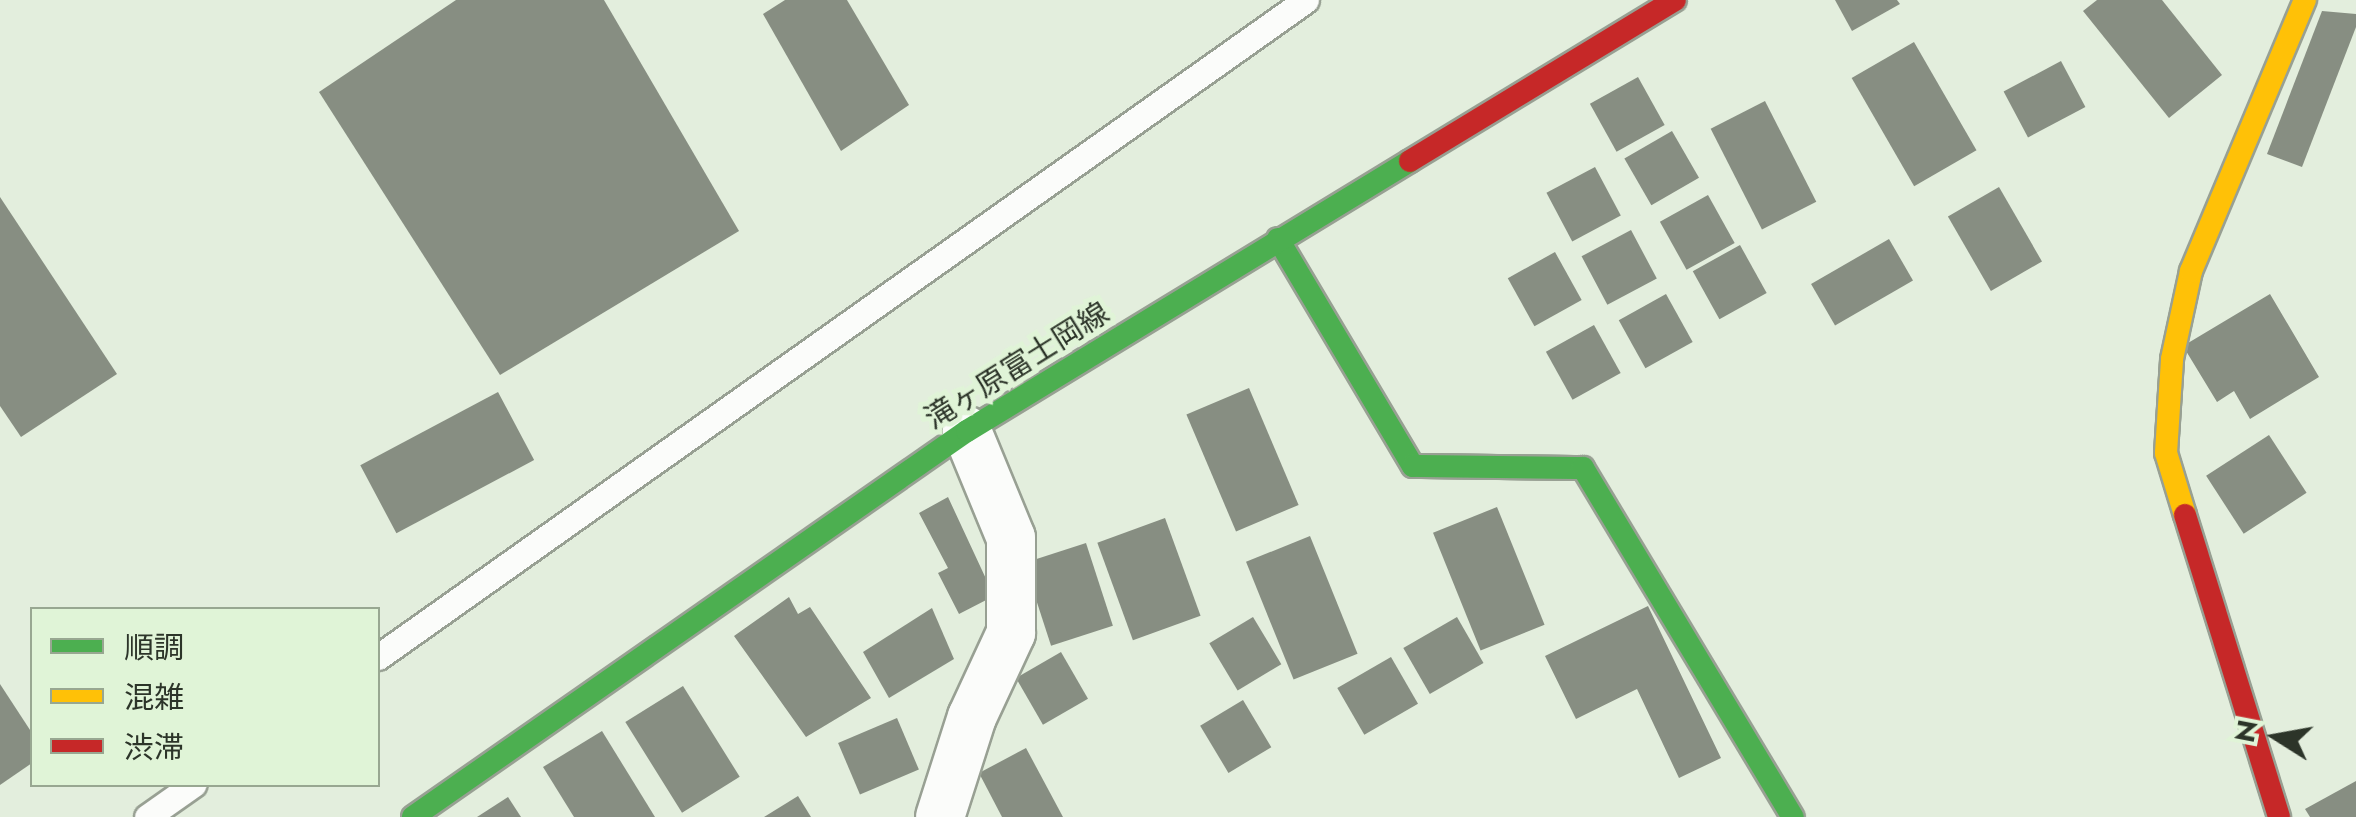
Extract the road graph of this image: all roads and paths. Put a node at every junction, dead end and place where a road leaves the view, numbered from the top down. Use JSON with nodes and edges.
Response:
{"nodes":[{"id":1,"x":1306,"y":0,"type":"edge"},
{"id":2,"x":1675,"y":0,"type":"edge"},
{"id":3,"x":2305,"y":0,"type":"edge"},
{"id":4,"x":1278,"y":239,"type":"junction"},
{"id":5,"x":967,"y":431,"type":"junction"},
{"id":6,"x":380,"y":656,"type":"edge"},
{"id":7,"x":190,"y":787,"type":"edge"},
{"id":8,"x":147,"y":817,"type":"edge"},
{"id":9,"x":414,"y":817,"type":"edge"},
{"id":10,"x":940,"y":817,"type":"edge"},
{"id":11,"x":1792,"y":817,"type":"edge"},
{"id":12,"x":2280,"y":817,"type":"edge"}],
"edges":[{"from":1,"to":6,"type":"lane"},
{"from":2,"to":4,"type":"street","name":"滝ヶ原富士岡線"},
{"from":3,"to":12,"type":"street"},
{"from":4,"to":5,"type":"street","name":"滝ヶ原富士岡線"},
{"from":4,"to":11,"type":"street"},
{"from":5,"to":9,"type":"street","name":"滝ヶ原富士岡線"},
{"from":5,"to":10,"type":"street"},
{"from":7,"to":8,"type":"lane"}]}
